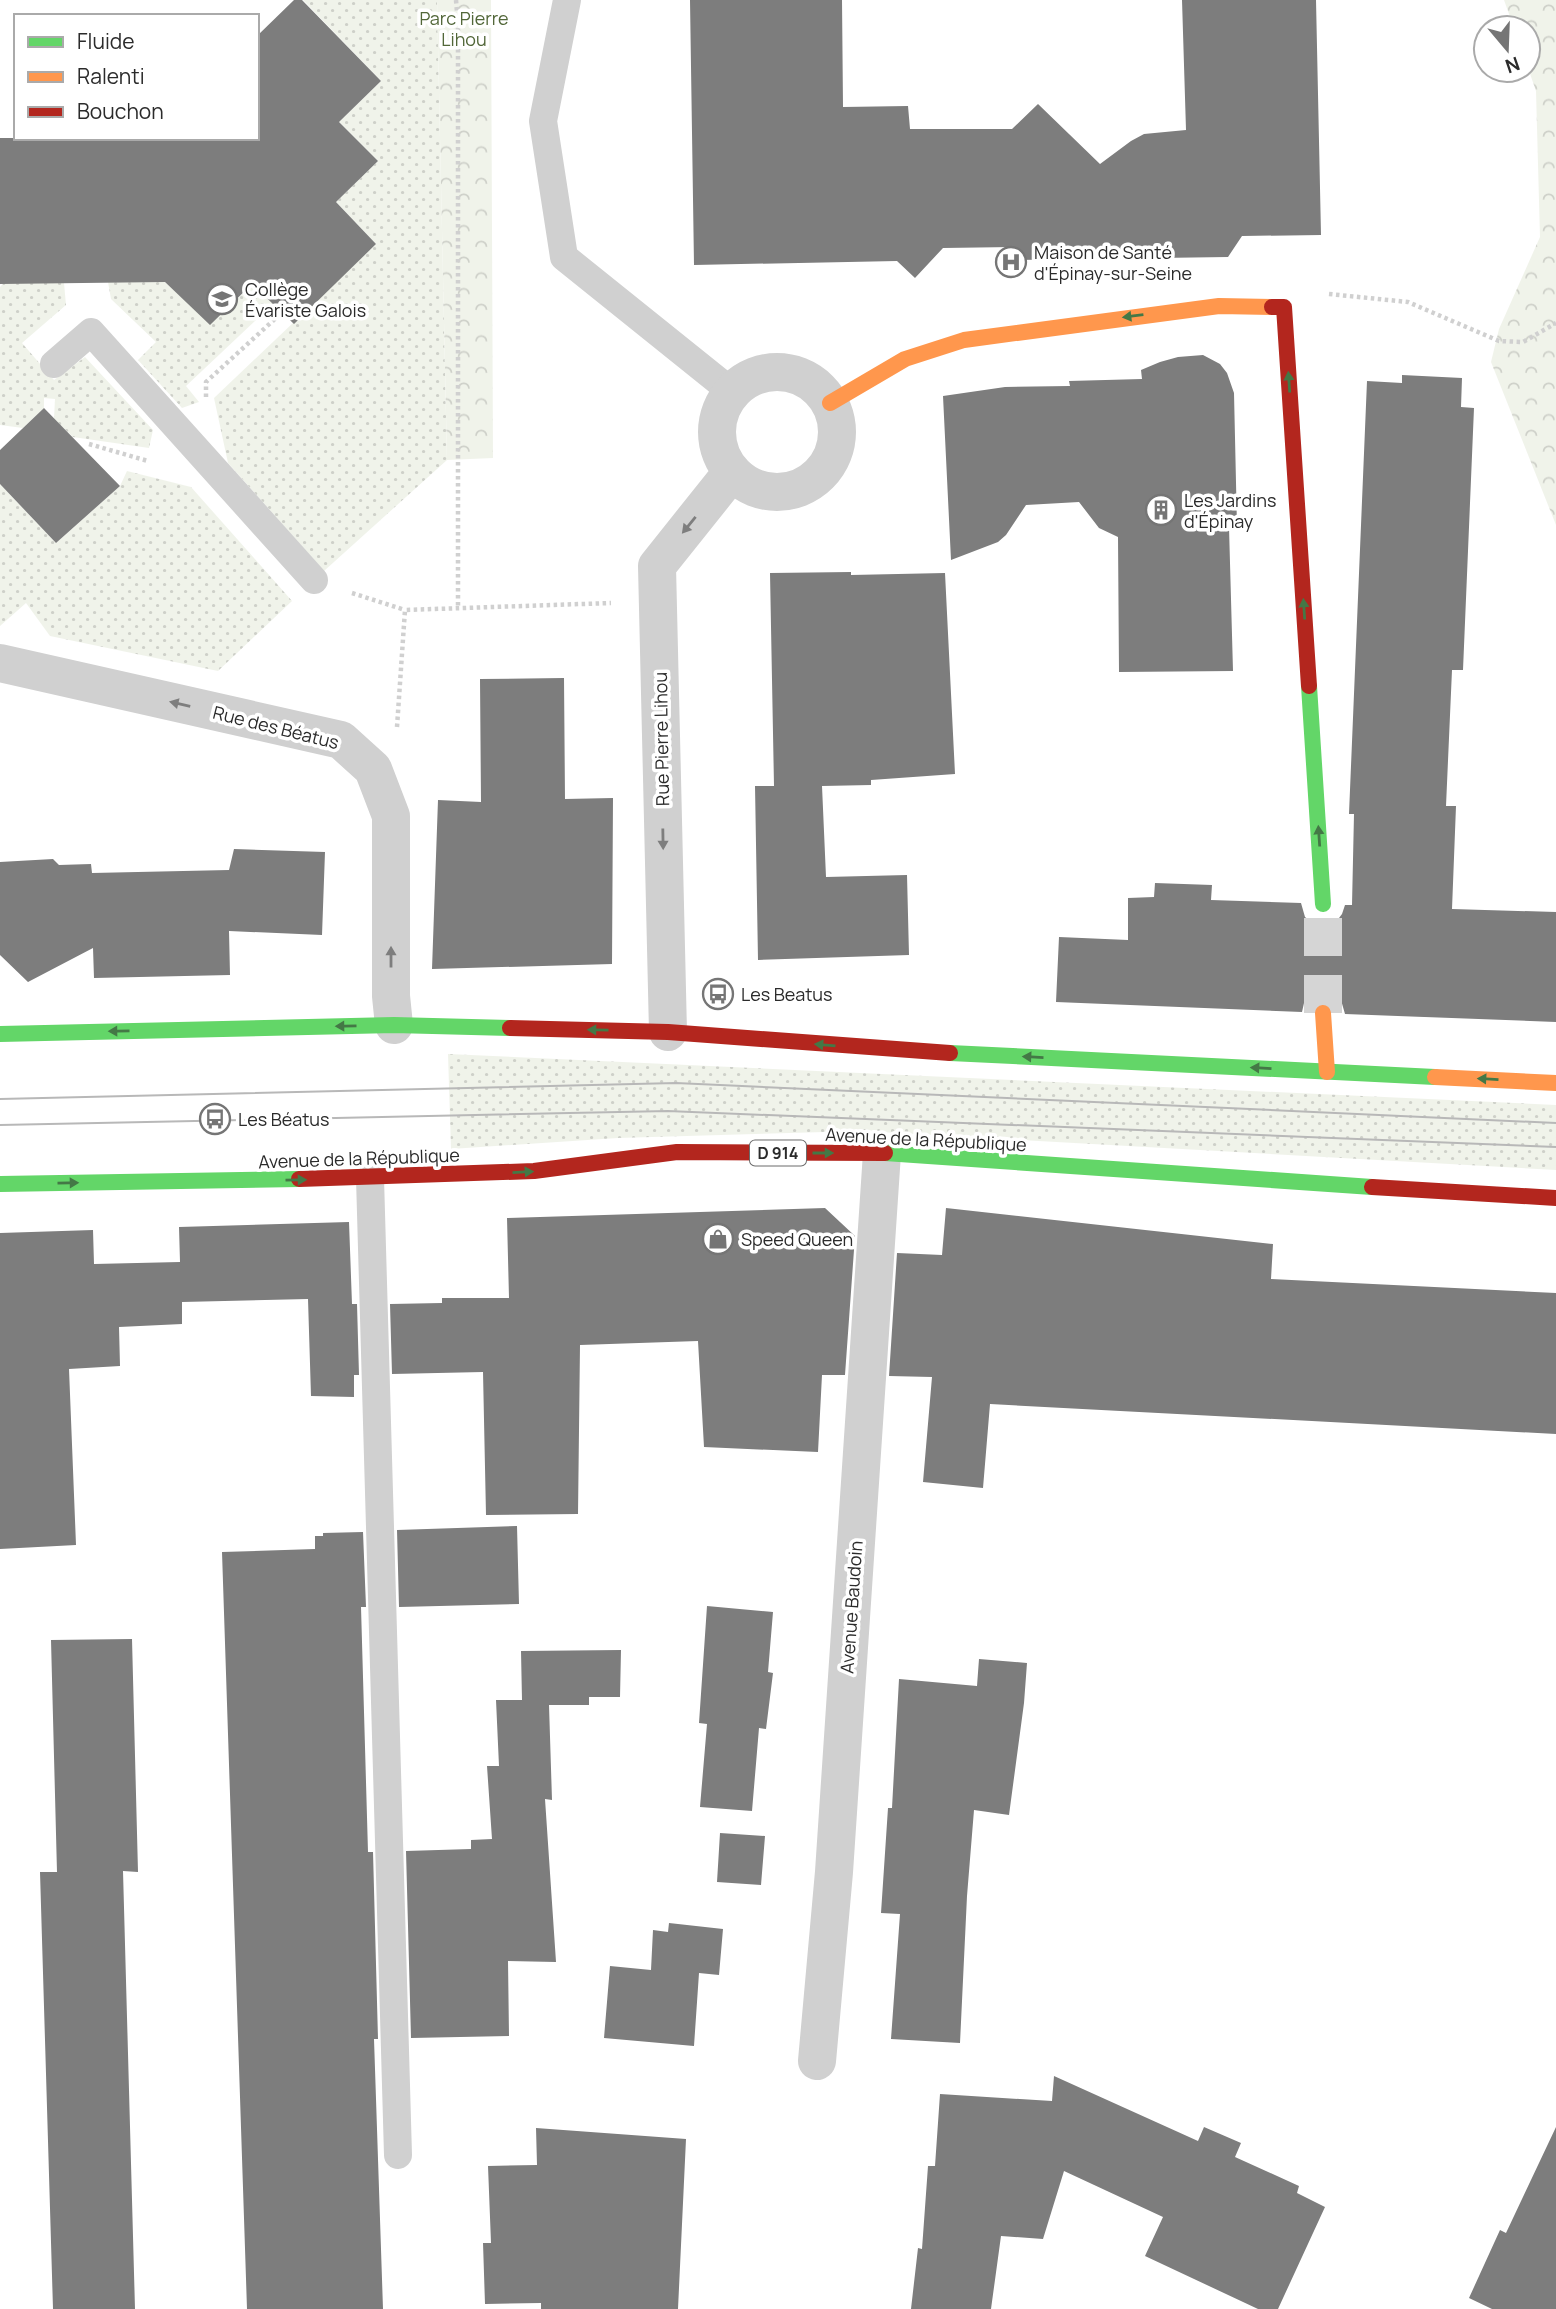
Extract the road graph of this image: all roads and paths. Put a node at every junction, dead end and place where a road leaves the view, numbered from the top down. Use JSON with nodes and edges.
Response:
{"nodes":[{"id":1,"x":456,"y":0,"type":"edge"},
{"id":2,"x":567,"y":0,"type":"edge"},
{"id":3,"x":1284,"y":307,"type":"junction"},
{"id":4,"x":277,"y":317,"type":"dead end"},
{"id":5,"x":1556,"y":323,"type":"edge"},
{"id":6,"x":54,"y":364,"type":"dead end"},
{"id":7,"x":732,"y":392,"type":"junction"},
{"id":8,"x":830,"y":403,"type":"junction"},
{"id":9,"x":205,"y":459,"type":"junction"},
{"id":10,"x":732,"y":472,"type":"junction"},
{"id":11,"x":314,"y":580,"type":"joint"},
{"id":12,"x":658,"y":602,"type":"junction"},
{"id":13,"x":458,"y":608,"type":"junction"},
{"id":14,"x":405,"y":610,"type":"junction"},
{"id":15,"x":0,"y":663,"type":"edge"},
{"id":16,"x":397,"y":734,"type":"dead end"},
{"id":17,"x":1323,"y":904,"type":"tunnel mouth"},
{"id":18,"x":1323,"y":1013,"type":"tunnel mouth"},
{"id":19,"x":394,"y":1025,"type":"junction"},
{"id":20,"x":668,"y":1032,"type":"junction"},
{"id":21,"x":0,"y":1034,"type":"edge"},
{"id":22,"x":1326,"y":1072,"type":"junction"},
{"id":23,"x":1556,"y":1083,"type":"edge"},
{"id":24,"x":882,"y":1153,"type":"junction"},
{"id":25,"x":370,"y":1178,"type":"junction"},
{"id":26,"x":0,"y":1184,"type":"edge"},
{"id":27,"x":1556,"y":1198,"type":"edge"},
{"id":28,"x":817,"y":2061,"type":"dead end"},
{"id":29,"x":398,"y":2155,"type":"dead end"}],
"edges":[{"from":1,"to":13,"type":"path"},
{"from":2,"to":7,"type":"lane"},
{"from":3,"to":5,"type":"path"},
{"from":3,"to":8,"type":"main road","one_way":true},
{"from":17,"to":3,"type":"main road","one_way":true},
{"from":4,"to":9,"type":"path"},
{"from":6,"to":9,"type":"lane"},
{"from":7,"to":8,"type":"street"},
{"from":7,"to":10,"type":"street"},
{"from":8,"to":10,"type":"street"},
{"from":9,"to":11,"type":"lane"},
{"from":10,"to":12,"type":"street","name":"Rue Pierre Lihou","one_way":true},
{"from":11,"to":14,"type":"path"},
{"from":12,"to":13,"type":"path"},
{"from":12,"to":20,"type":"street","name":"Rue Pierre Lihou","one_way":true},
{"from":13,"to":14,"type":"path"},
{"from":14,"to":16,"type":"path"},
{"from":19,"to":15,"type":"street","name":"Rue des Béatus","one_way":true},
{"from":18,"to":22,"type":"main road"},
{"from":20,"to":19,"type":"main road","one_way":true},
{"from":19,"to":21,"type":"main road","one_way":true},
{"from":22,"to":20,"type":"main road","one_way":true},
{"from":23,"to":22,"type":"main road","one_way":true},
{"from":25,"to":24,"type":"main road","name":"Avenue de la République","number":"D 914","one_way":true},
{"from":24,"to":27,"type":"main road","name":"Avenue de la République","number":"D 914"},
{"from":24,"to":28,"type":"street","name":"Avenue Baudoin"},
{"from":26,"to":25,"type":"main road","name":"Avenue de la République","number":"D 914","one_way":true},
{"from":25,"to":29,"type":"lane"}]}
